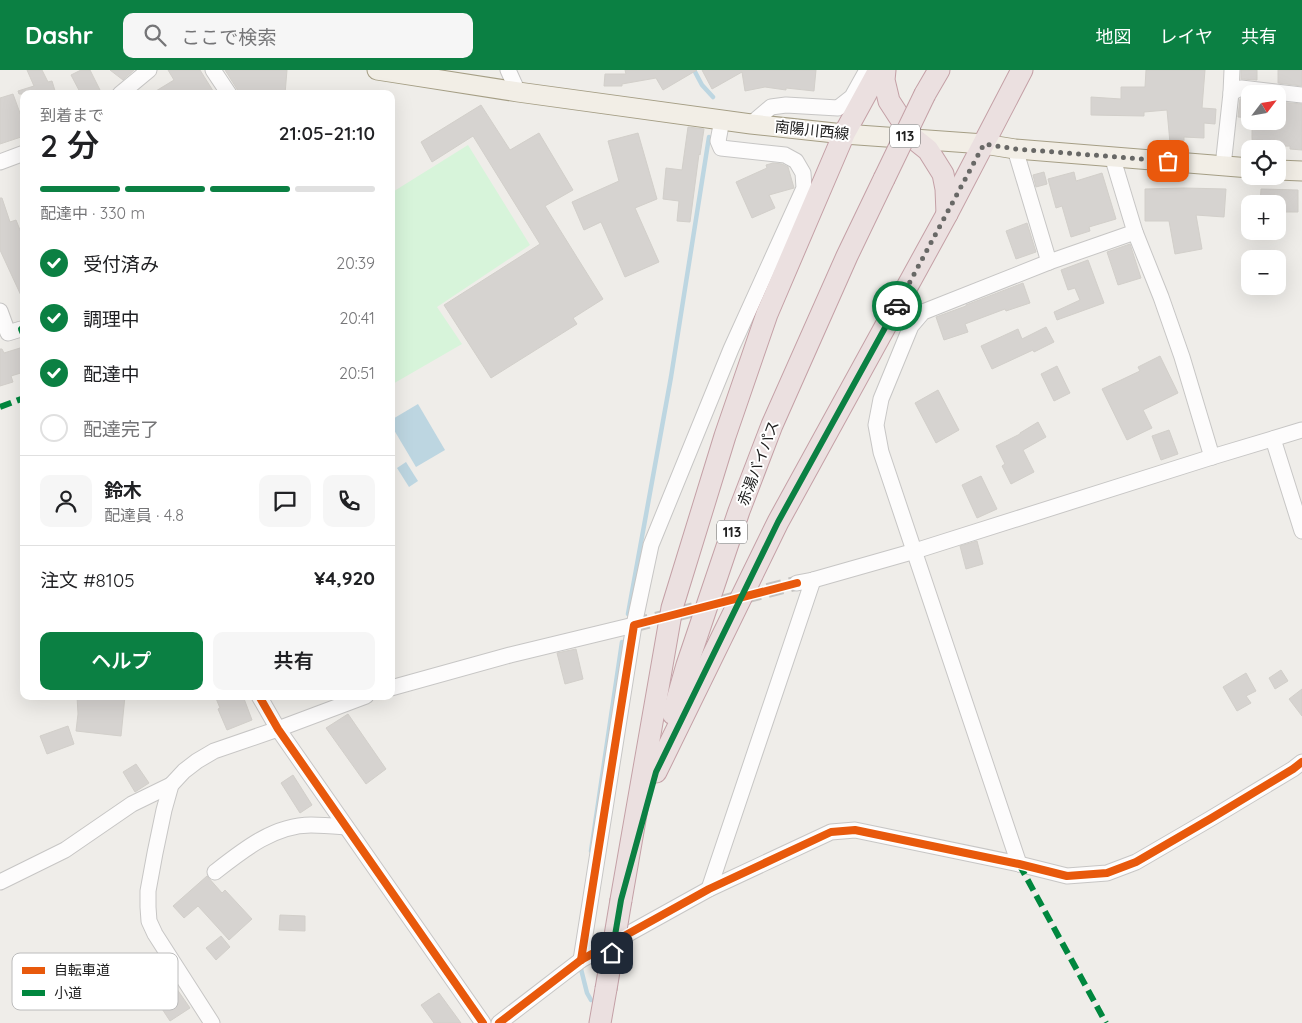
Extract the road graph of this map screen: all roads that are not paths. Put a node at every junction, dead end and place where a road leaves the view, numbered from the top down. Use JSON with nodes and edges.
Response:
{"nodes":[{"id":1,"x":150,"y":70,"type":"edge"},
{"id":2,"x":213,"y":70,"type":"edge"},
{"id":3,"x":377,"y":70,"type":"edge"},
{"id":4,"x":508,"y":70,"type":"edge"},
{"id":5,"x":867,"y":70,"type":"edge"},
{"id":6,"x":879,"y":70,"type":"edge"},
{"id":7,"x":885,"y":70,"type":"edge"},
{"id":8,"x":939,"y":70,"type":"edge"},
{"id":9,"x":1022,"y":70,"type":"edge"},
{"id":10,"x":1232,"y":70,"type":"edge"},
{"id":11,"x":125,"y":90,"type":"edge"},
{"id":12,"x":226,"y":90,"type":"edge"},
{"id":13,"x":518,"y":92,"type":"junction"},
{"id":14,"x":1231,"y":93,"type":"junction"},
{"id":15,"x":1302,"y":95,"type":"edge"},
{"id":16,"x":722,"y":120,"type":"junction"},
{"id":17,"x":751,"y":124,"type":"junction"},
{"id":18,"x":844,"y":134,"type":"junction"},
{"id":19,"x":913,"y":138,"type":"junction"},
{"id":20,"x":984,"y":144,"type":"junction"},
{"id":21,"x":1016,"y":149,"type":"junction"},
{"id":22,"x":20,"y":154,"type":"edge"},
{"id":23,"x":1112,"y":156,"type":"junction"},
{"id":24,"x":0,"y":162,"type":"edge"},
{"id":25,"x":1223,"y":166,"type":"junction"},
{"id":26,"x":1241,"y":167,"type":"edge"},
{"id":27,"x":1286,"y":170,"type":"edge"},
{"id":28,"x":1302,"y":171,"type":"edge"},
{"id":29,"x":947,"y":214,"type":"junction"},
{"id":30,"x":1134,"y":232,"type":"junction"},
{"id":31,"x":1049,"y":262,"type":"junction"},
{"id":32,"x":0,"y":311,"type":"edge"},
{"id":33,"x":10,"y":336,"type":"edge"},
{"id":34,"x":1302,"y":430,"type":"edge"},
{"id":35,"x":1273,"y":439,"type":"junction"},
{"id":36,"x":1212,"y":456,"type":"junction"},
{"id":37,"x":1302,"y":531,"type":"edge"},
{"id":38,"x":915,"y":551,"type":"junction"},
{"id":39,"x":813,"y":580,"type":"junction"},
{"id":40,"x":797,"y":583,"type":"tunnel mouth"},
{"id":41,"x":634,"y":625,"type":"junction"},
{"id":42,"x":395,"y":687,"type":"edge"},
{"id":43,"x":260,"y":700,"type":"edge"},
{"id":44,"x":355,"y":700,"type":"edge"},
{"id":45,"x":278,"y":729,"type":"junction"},
{"id":46,"x":1302,"y":762,"type":"edge"},
{"id":47,"x":656,"y":772,"type":"junction"},
{"id":48,"x":171,"y":785,"type":"junction"},
{"id":49,"x":346,"y":827,"type":"junction"},
{"id":50,"x":1019,"y":864,"type":"junction"},
{"id":51,"x":215,"y":872,"type":"dead end"},
{"id":52,"x":0,"y":882,"type":"edge"},
{"id":53,"x":709,"y":889,"type":"junction"},
{"id":54,"x":621,"y":900,"type":"junction"},
{"id":55,"x":167,"y":953,"type":"edge"},
{"id":56,"x":581,"y":960,"type":"junction"},
{"id":57,"x":178,"y":970,"type":"edge"},
{"id":58,"x":212,"y":1023,"type":"edge"},
{"id":59,"x":483,"y":1023,"type":"edge"},
{"id":60,"x":499,"y":1023,"type":"edge"},
{"id":61,"x":600,"y":1023,"type":"edge"}],
"edges":[{"from":1,"to":11,"type":"street"},
{"from":2,"to":12,"type":"street"},
{"from":3,"to":13,"type":"main road","name":"南陽川西線"},
{"from":4,"to":13,"type":"street"},
{"from":5,"to":17,"type":"street"},
{"from":6,"to":18,"type":"highway"},
{"from":7,"to":19,"type":"highway"},
{"from":8,"to":47,"type":"highway","name":"赤湯バイパス","number":"113","bridge":true},
{"from":9,"to":20,"type":"highway"},
{"from":10,"to":14,"type":"street"},
{"from":13,"to":16,"type":"main road","name":"南陽川西線"},
{"from":14,"to":15,"type":"street"},
{"from":14,"to":25,"type":"street"},
{"from":16,"to":17,"type":"main road","name":"南陽川西線"},
{"from":16,"to":41,"type":"street"},
{"from":17,"to":18,"type":"main road","name":"南陽川西線"},
{"from":18,"to":19,"type":"main road","name":"南陽川西線"},
{"from":18,"to":54,"type":"highway"},
{"from":19,"to":20,"type":"main road","name":"南陽川西線"},
{"from":19,"to":29,"type":"highway"},
{"from":20,"to":21,"type":"main road","name":"南陽川西線"},
{"from":20,"to":29,"type":"highway"},
{"from":21,"to":23,"type":"main road","name":"南陽川西線"},
{"from":21,"to":31,"type":"street"},
{"from":22,"to":24,"type":"street"},
{"from":23,"to":25,"type":"main road","name":"南陽川西線"},
{"from":23,"to":30,"type":"street"},
{"from":25,"to":26,"type":"main road","name":"南陽川西線"},
{"from":27,"to":28,"type":"main road"},
{"from":29,"to":47,"type":"highway"},
{"from":30,"to":31,"type":"street"},
{"from":30,"to":36,"type":"street"},
{"from":31,"to":38,"type":"street"},
{"from":32,"to":33,"type":"street"},
{"from":34,"to":35,"type":"street"},
{"from":35,"to":36,"type":"street"},
{"from":35,"to":37,"type":"street"},
{"from":36,"to":38,"type":"street"},
{"from":38,"to":39,"type":"street"},
{"from":38,"to":50,"type":"street"},
{"from":39,"to":40,"type":"street"},
{"from":39,"to":53,"type":"street"},
{"from":41,"to":42,"type":"street"},
{"from":41,"to":56,"type":"street"},
{"from":43,"to":45,"type":"street"},
{"from":44,"to":45,"type":"street"},
{"from":45,"to":48,"type":"street"},
{"from":45,"to":49,"type":"street"},
{"from":46,"to":50,"type":"street"},
{"from":47,"to":54,"type":"highway","name":"赤湯バイパス","number":"113"},
{"from":48,"to":52,"type":"street"},
{"from":48,"to":55,"type":"street"},
{"from":49,"to":51,"type":"street"},
{"from":49,"to":59,"type":"street"},
{"from":50,"to":53,"type":"street"},
{"from":53,"to":56,"type":"street"},
{"from":54,"to":61,"type":"highway","name":"赤湯バイパス","number":"113","bridge":true},
{"from":56,"to":60,"type":"street"},
{"from":57,"to":58,"type":"street"}]}
